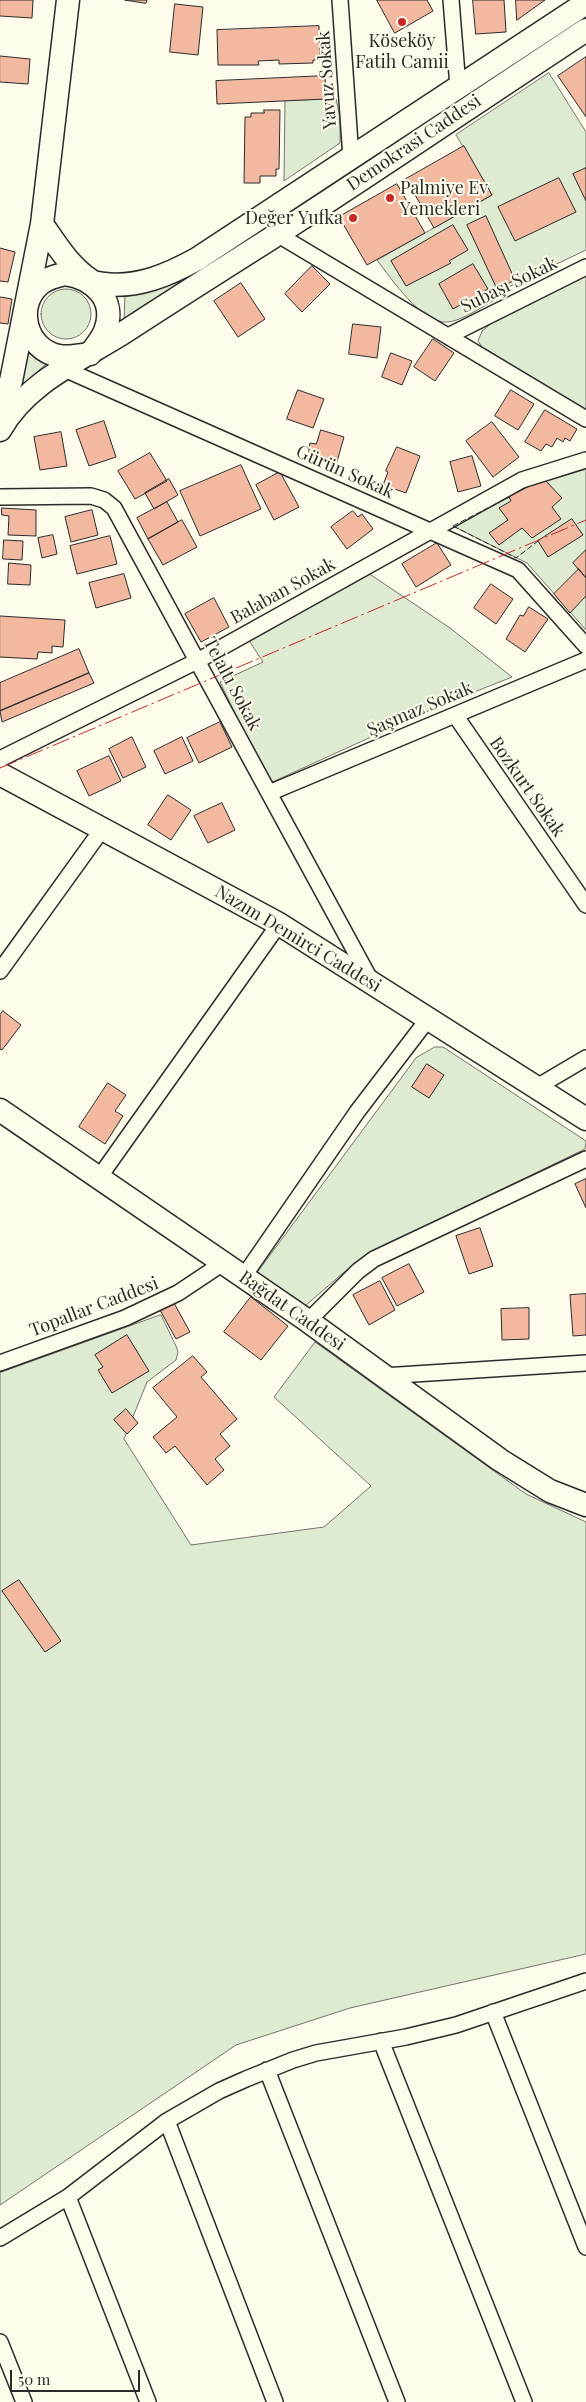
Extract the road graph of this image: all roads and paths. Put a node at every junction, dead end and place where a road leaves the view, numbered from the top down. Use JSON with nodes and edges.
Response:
{"nodes":[{"id":1,"x":68,"y":0,"type":"edge"},
{"id":2,"x":340,"y":0,"type":"edge"},
{"id":3,"x":451,"y":0,"type":"edge"},
{"id":4,"x":586,"y":2,"type":"edge"},
{"id":5,"x":586,"y":30,"type":"edge"},
{"id":6,"x":458,"y":87,"type":"junction"},
{"id":7,"x":350,"y":158,"type":"junction"},
{"id":8,"x":42,"y":224,"type":"junction"},
{"id":9,"x":283,"y":237,"type":"junction"},
{"id":10,"x":586,"y":267,"type":"edge"},
{"id":11,"x":91,"y":282,"type":"junction"},
{"id":12,"x":26,"y":306,"type":"junction"},
{"id":13,"x":448,"y":336,"type":"junction"},
{"id":14,"x":90,"y":354,"type":"junction"},
{"id":15,"x":62,"y":368,"type":"junction"},
{"id":16,"x":5,"y":378,"type":"edge"},
{"id":17,"x":0,"y":404,"type":"edge"},
{"id":18,"x":586,"y":419,"type":"edge"},
{"id":19,"x":0,"y":430,"type":"edge"},
{"id":20,"x":586,"y":460,"type":"edge"},
{"id":21,"x":0,"y":497,"type":"edge"},
{"id":22,"x":430,"y":529,"type":"junction"},
{"id":23,"x":586,"y":646,"type":"edge"},
{"id":24,"x":199,"y":660,"type":"junction"},
{"id":25,"x":586,"y":660,"type":"edge"},
{"id":26,"x":455,"y":715,"type":"junction"},
{"id":27,"x":0,"y":759,"type":"edge"},
{"id":28,"x":0,"y":774,"type":"edge"},
{"id":29,"x":269,"y":793,"type":"junction"},
{"id":30,"x":103,"y":828,"type":"junction"},
{"id":31,"x":586,"y":904,"type":"edge"},
{"id":32,"x":279,"y":924,"type":"junction"},
{"id":33,"x":0,"y":971,"type":"edge"},
{"id":34,"x":371,"y":982,"type":"junction"},
{"id":35,"x":428,"y":1019,"type":"junction"},
{"id":36,"x":586,"y":1058,"type":"edge"},
{"id":37,"x":538,"y":1087,"type":"junction"},
{"id":38,"x":0,"y":1110,"type":"edge"},
{"id":39,"x":586,"y":1119,"type":"edge"},
{"id":40,"x":586,"y":1159,"type":"edge"},
{"id":41,"x":98,"y":1179,"type":"junction"},
{"id":42,"x":223,"y":1263,"type":"junction"},
{"id":43,"x":244,"y":1276,"type":"junction"},
{"id":44,"x":308,"y":1321,"type":"junction"},
{"id":45,"x":0,"y":1363,"type":"edge"},
{"id":46,"x":586,"y":1363,"type":"edge"},
{"id":47,"x":382,"y":1376,"type":"junction"},
{"id":48,"x":586,"y":1505,"type":"edge"},
{"id":49,"x":586,"y":1981,"type":"edge"},
{"id":50,"x":493,"y":2012,"type":"junction"},
{"id":51,"x":381,"y":2041,"type":"junction"},
{"id":52,"x":267,"y":2070,"type":"junction"},
{"id":53,"x":167,"y":2121,"type":"junction"},
{"id":54,"x":68,"y":2196,"type":"junction"},
{"id":55,"x":0,"y":2238,"type":"edge"},
{"id":56,"x":586,"y":2248,"type":"edge"},
{"id":57,"x":0,"y":2342,"type":"edge"},
{"id":58,"x":24,"y":2402,"type":"edge"},
{"id":59,"x":148,"y":2402,"type":"edge"},
{"id":60,"x":275,"y":2402,"type":"edge"},
{"id":61,"x":397,"y":2402,"type":"edge"},
{"id":62,"x":524,"y":2402,"type":"edge"}],
"edges":[{"from":1,"to":8,"type":"main road"},
{"from":2,"to":7,"type":"street","name":"Yavuz Sokak"},
{"from":3,"to":6,"type":"street"},
{"from":4,"to":6,"type":"main road","name":"Demokrasi Caddesi"},
{"from":5,"to":9,"type":"main road","name":"Demokrasi Caddesi"},
{"from":6,"to":7,"type":"main road","name":"Demokrasi Caddesi"},
{"from":7,"to":11,"type":"main road","name":"Demokrasi Caddesi"},
{"from":8,"to":11,"type":"main road"},
{"from":8,"to":12,"type":"main road"},
{"from":9,"to":13,"type":"street"},
{"from":9,"to":14,"type":"main road","name":"Demokrasi Caddesi"},
{"from":10,"to":13,"type":"street","name":"Subaşı Sokak"},
{"from":11,"to":12,"type":"main road"},
{"from":11,"to":14,"type":"main road"},
{"from":12,"to":14,"type":"main road"},
{"from":12,"to":16,"type":"main road"},
{"from":13,"to":18,"type":"street"},
{"from":14,"to":15,"type":"main road","name":"Demokrasi Caddesi"},
{"from":15,"to":19,"type":"main road","name":"Demokrasi Caddesi"},
{"from":15,"to":22,"type":"street","name":"Gürün Sokak"},
{"from":16,"to":17,"type":"main road"},
{"from":20,"to":22,"type":"street","name":"Balaban Sokak"},
{"from":21,"to":24,"type":"street","name":"Telaltı Sokak"},
{"from":22,"to":23,"type":"street","name":"Gürün Sokak"},
{"from":22,"to":24,"type":"street","name":"Balaban Sokak"},
{"from":24,"to":27,"type":"street","name":"Balaban Sokak"},
{"from":24,"to":29,"type":"street","name":"Telaltı Sokak"},
{"from":25,"to":26,"type":"street","name":"Şaşmaz Sokak"},
{"from":26,"to":29,"type":"street","name":"Şaşmaz Sokak"},
{"from":26,"to":31,"type":"street","name":"Bozkurt Sokak"},
{"from":28,"to":30,"type":"main road","name":"Nazım Demirci Caddesi"},
{"from":29,"to":34,"type":"street","name":"Telaltı Sokak"},
{"from":30,"to":32,"type":"main road","name":"Nazım Demirci Caddesi"},
{"from":30,"to":33,"type":"street"},
{"from":32,"to":34,"type":"main road","name":"Nazım Demirci Caddesi"},
{"from":32,"to":41,"type":"street"},
{"from":34,"to":35,"type":"main road","name":"Nazım Demirci Caddesi"},
{"from":35,"to":37,"type":"main road","name":"Nazım Demirci Caddesi"},
{"from":35,"to":43,"type":"street"},
{"from":36,"to":37,"type":"street"},
{"from":37,"to":39,"type":"main road","name":"Nazım Demirci Caddesi"},
{"from":38,"to":41,"type":"main road","name":"Bağdat Caddesi"},
{"from":40,"to":44,"type":"street"},
{"from":41,"to":42,"type":"main road","name":"Bağdat Caddesi"},
{"from":42,"to":43,"type":"main road","name":"Bağdat Caddesi"},
{"from":42,"to":45,"type":"street","name":"Topallar Caddesi"},
{"from":43,"to":44,"type":"main road","name":"Bağdat Caddesi"},
{"from":44,"to":47,"type":"main road","name":"Bağdat Caddesi"},
{"from":46,"to":47,"type":"street"},
{"from":47,"to":48,"type":"main road","name":"Bağdat Caddesi"},
{"from":49,"to":50,"type":"street"},
{"from":50,"to":51,"type":"street"},
{"from":50,"to":56,"type":"street"},
{"from":51,"to":52,"type":"street"},
{"from":51,"to":62,"type":"street"},
{"from":52,"to":53,"type":"street"},
{"from":52,"to":61,"type":"street"},
{"from":53,"to":54,"type":"street"},
{"from":53,"to":60,"type":"street"},
{"from":54,"to":55,"type":"street"},
{"from":54,"to":59,"type":"street"},
{"from":57,"to":58,"type":"street"}]}
